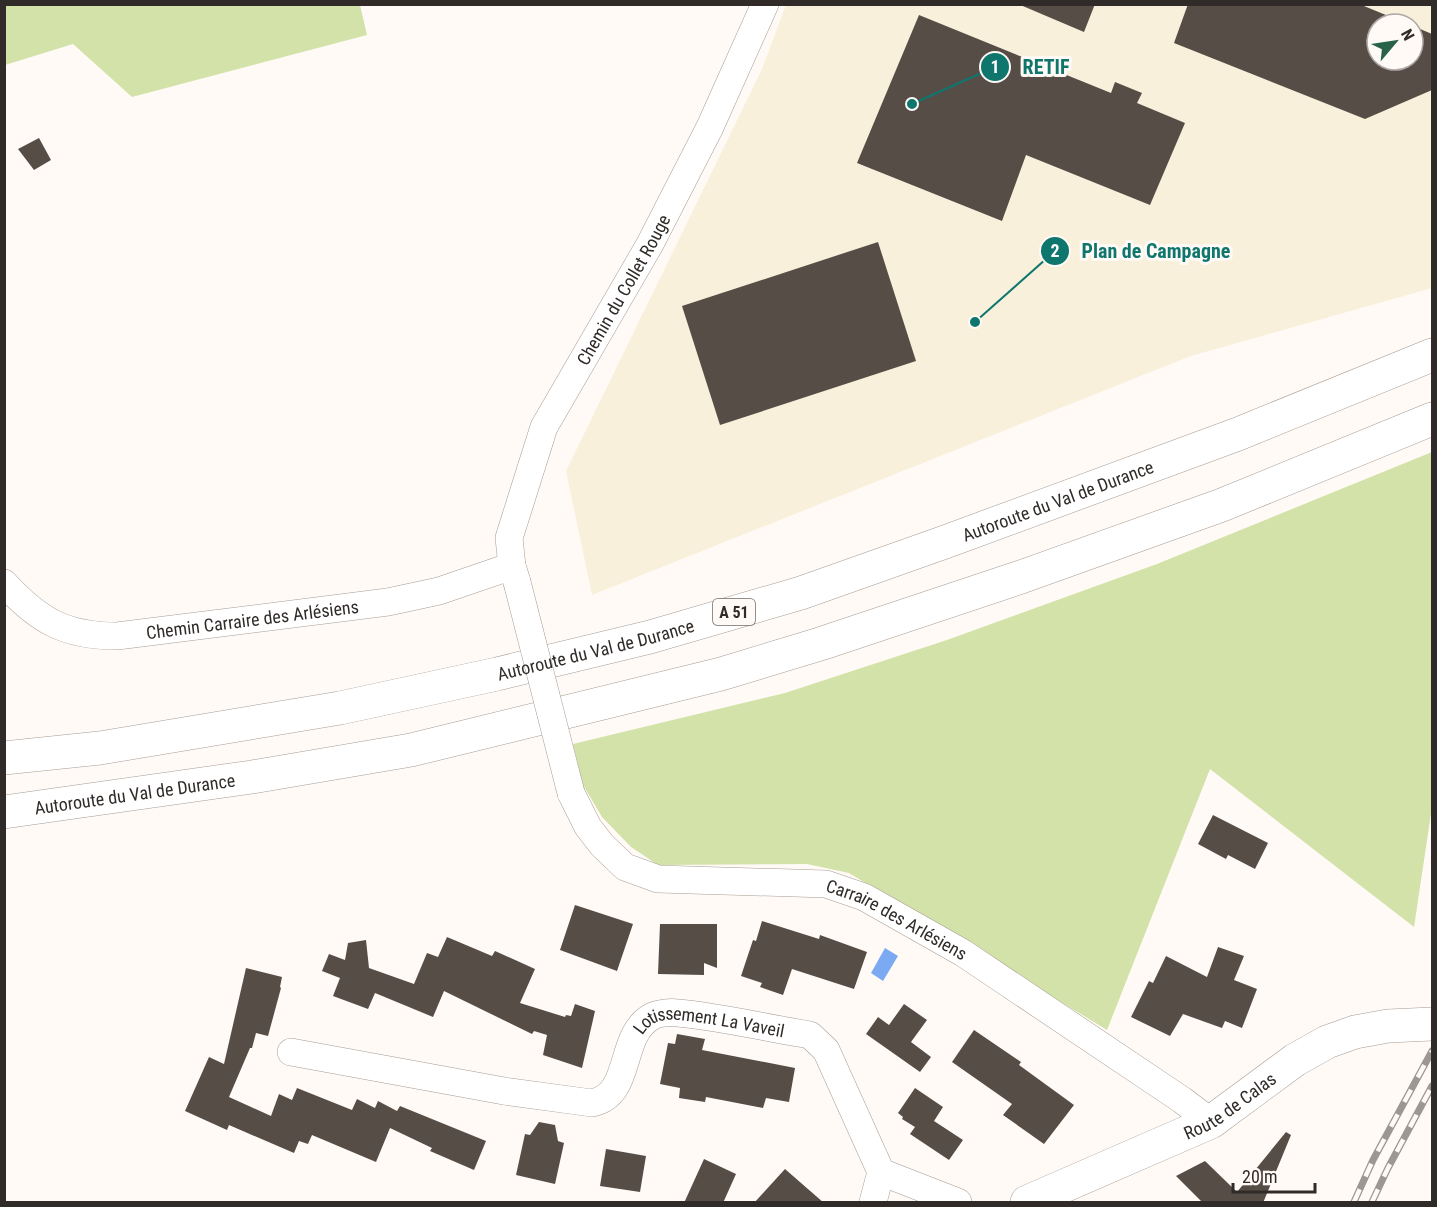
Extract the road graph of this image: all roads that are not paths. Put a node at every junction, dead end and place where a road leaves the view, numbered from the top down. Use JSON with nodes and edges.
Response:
{"nodes":[{"id":1,"x":765,"y":4,"type":"edge"},
{"id":2,"x":1432,"y":355,"type":"edge"},
{"id":3,"x":1432,"y":419,"type":"edge"},
{"id":4,"x":514,"y":574,"type":"junction"},
{"id":5,"x":4,"y":583,"type":"edge"},
{"id":6,"x":4,"y":758,"type":"edge"},
{"id":7,"x":571,"y":793,"type":"joint"},
{"id":8,"x":4,"y":812,"type":"edge"},
{"id":9,"x":1432,"y":1024,"type":"edge"},
{"id":10,"x":291,"y":1052,"type":"dead end"},
{"id":11,"x":1211,"y":1122,"type":"junction"},
{"id":12,"x":880,"y":1172,"type":"junction"},
{"id":13,"x":873,"y":1203,"type":"edge"},
{"id":14,"x":958,"y":1203,"type":"edge"},
{"id":15,"x":1027,"y":1203,"type":"edge"}],
"edges":[{"from":1,"to":4,"type":"street","name":"Chemin du Collet Rouge"},
{"from":2,"to":6,"type":"main road","name":"Autoroute du Val de Durance","number":"A 51"},
{"from":3,"to":8,"type":"main road","name":"Autoroute du Val de Durance"},
{"from":4,"to":5,"type":"street","name":"Chemin Carraire des Arlésiens"},
{"from":4,"to":7,"type":"street","name":"Chemin du Collet Rouge","bridge":true},
{"from":7,"to":11,"type":"street","name":"Carraire des Arlésiens"},
{"from":9,"to":11,"type":"main road","name":"Route de Calas"},
{"from":10,"to":12,"type":"street","name":"Lotissement La Vaveil"},
{"from":11,"to":15,"type":"main road","name":"Route de Calas"},
{"from":12,"to":13,"type":"street"},
{"from":12,"to":14,"type":"street"}]}
